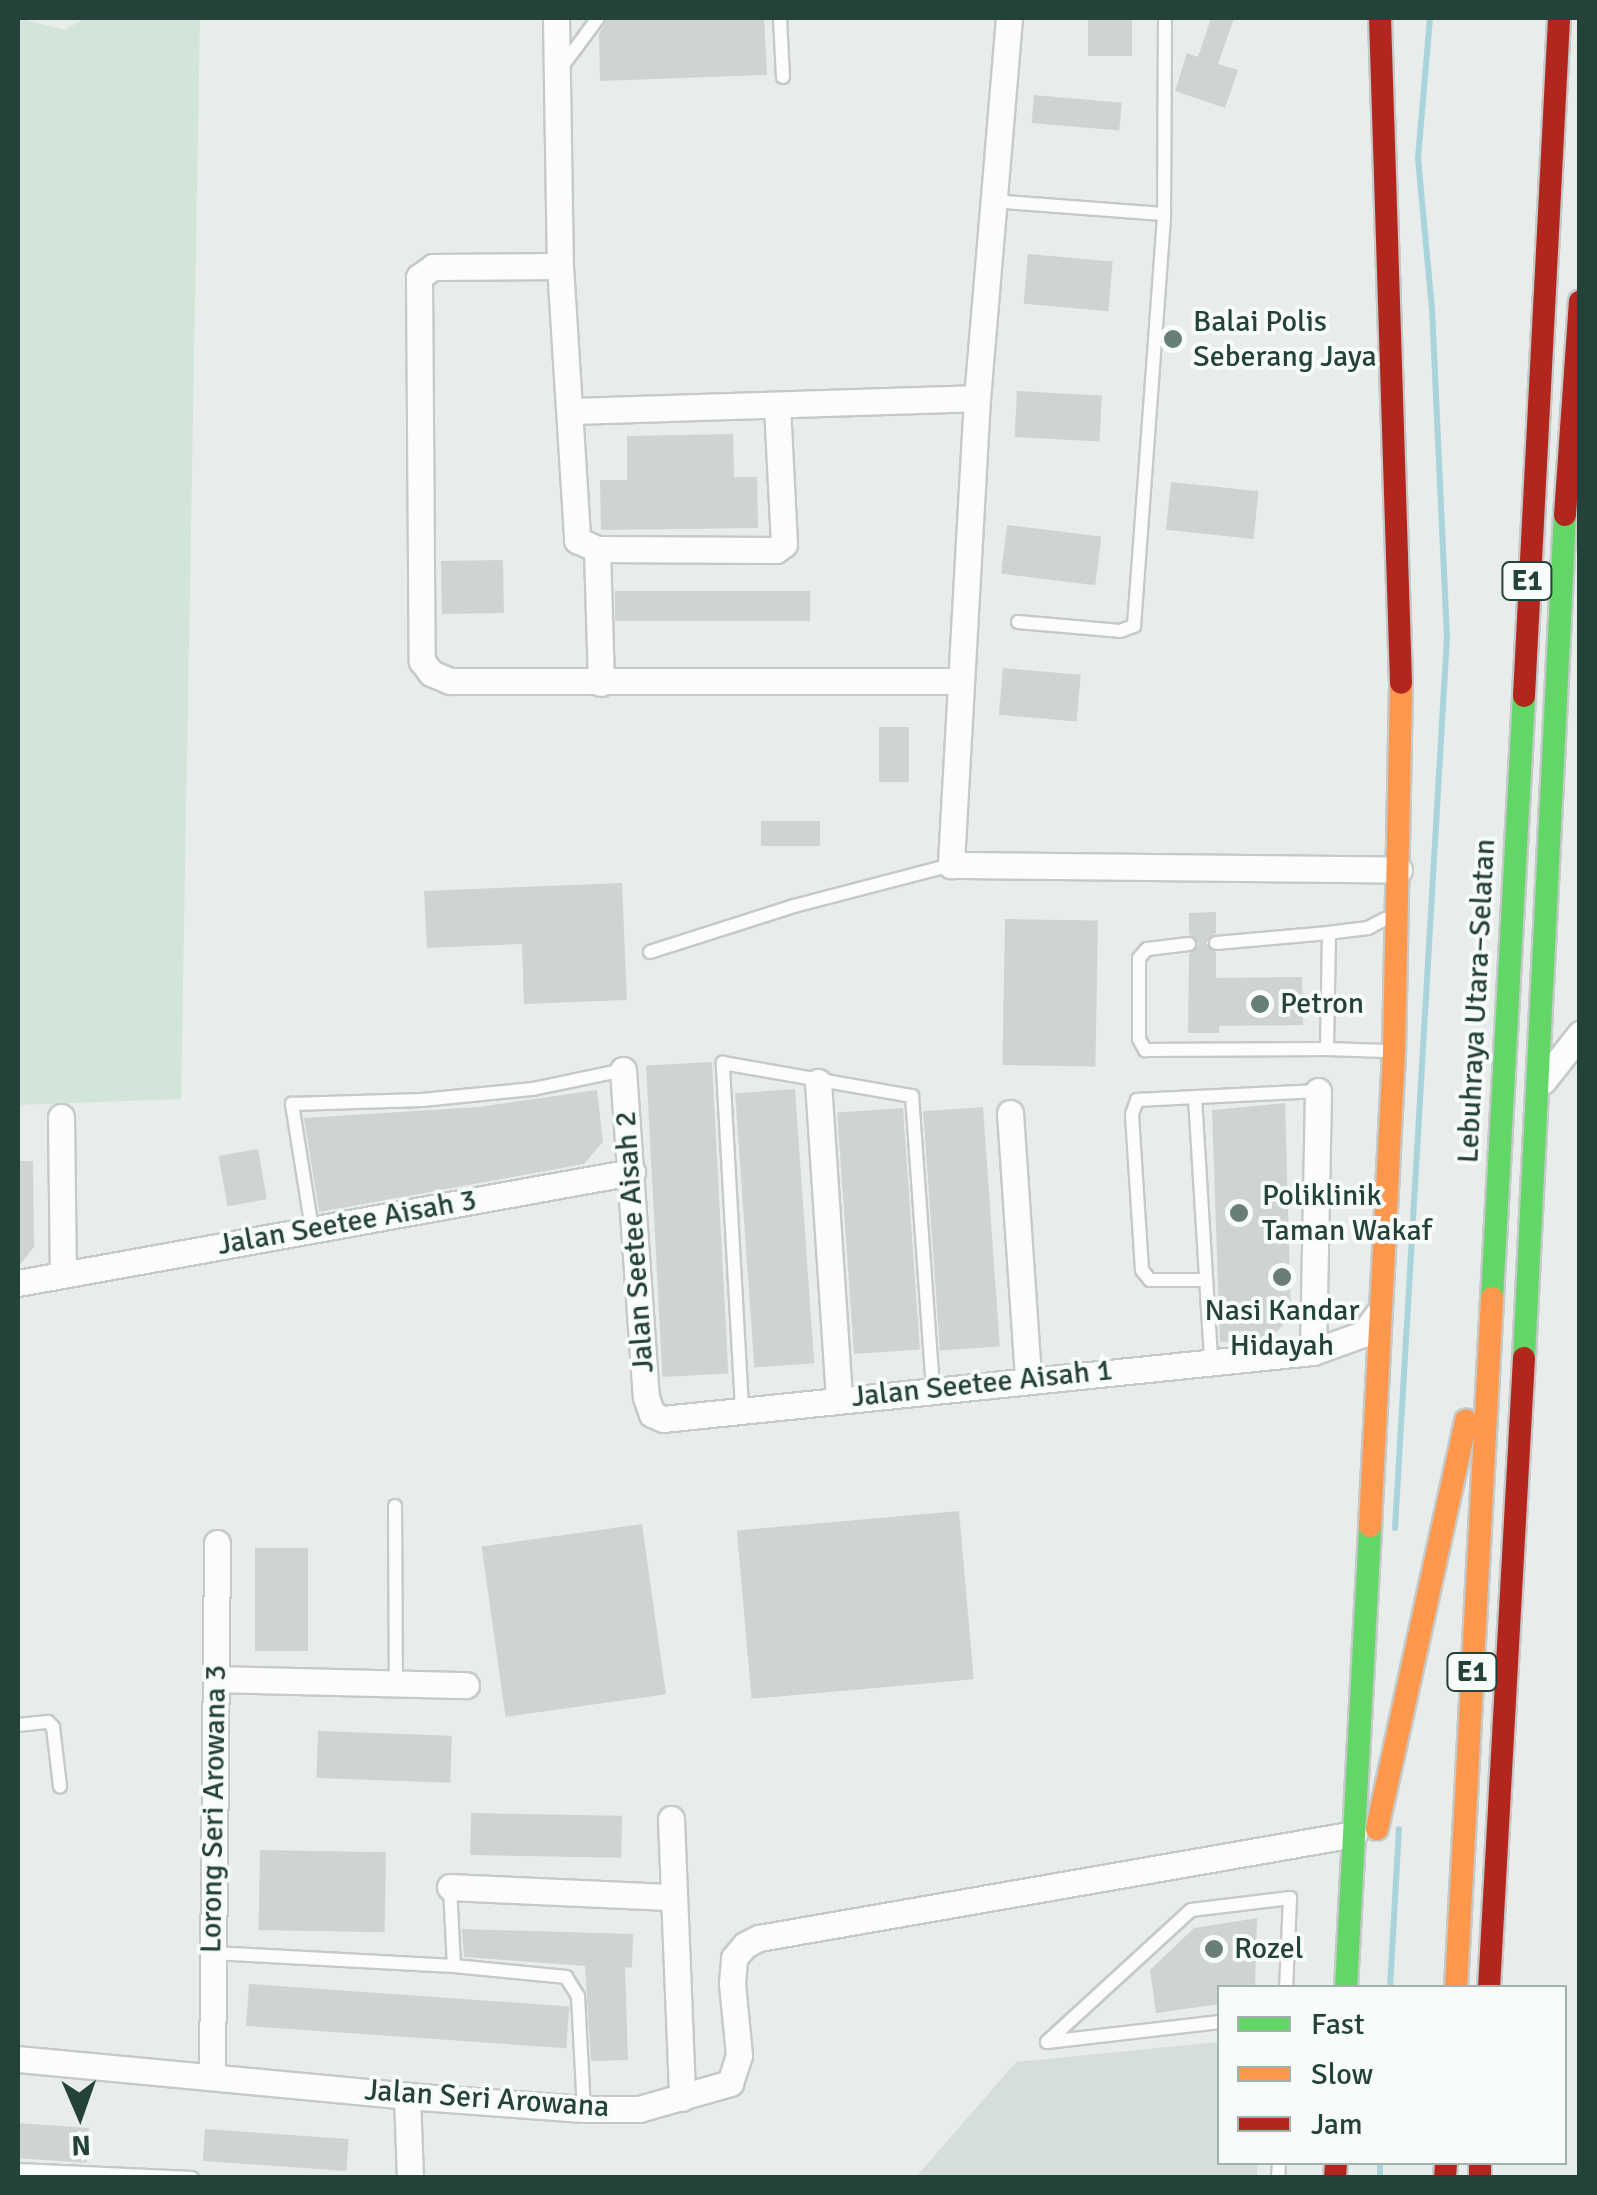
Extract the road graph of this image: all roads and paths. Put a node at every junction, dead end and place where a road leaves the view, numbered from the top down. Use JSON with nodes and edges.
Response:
{"nodes":[{"id":1,"x":556,"y":18,"type":"edge"},
{"id":2,"x":598,"y":18,"type":"edge"},
{"id":3,"x":780,"y":18,"type":"edge"},
{"id":4,"x":1009,"y":18,"type":"edge"},
{"id":5,"x":1166,"y":18,"type":"edge"},
{"id":6,"x":1380,"y":18,"type":"edge"},
{"id":7,"x":1560,"y":18,"type":"edge"},
{"id":8,"x":557,"y":72,"type":"junction"},
{"id":9,"x":783,"y":78,"type":"dead end"},
{"id":10,"x":991,"y":201,"type":"junction"},
{"id":11,"x":1164,"y":214,"type":"junction"},
{"id":12,"x":560,"y":266,"type":"junction"},
{"id":13,"x":1580,"y":302,"type":"edge"},
{"id":14,"x":976,"y":398,"type":"junction"},
{"id":15,"x":778,"y":406,"type":"junction"},
{"id":16,"x":570,"y":411,"type":"junction"},
{"id":17,"x":598,"y":549,"type":"junction"},
{"id":18,"x":1018,"y":622,"type":"dead end"},
{"id":19,"x":960,"y":681,"type":"junction"},
{"id":20,"x":601,"y":683,"type":"junction"},
{"id":21,"x":952,"y":865,"type":"junction"},
{"id":22,"x":1398,"y":870,"type":"junction"},
{"id":23,"x":1572,"y":889,"type":"dead end"},
{"id":24,"x":1399,"y":906,"type":"junction"},
{"id":25,"x":1329,"y":933,"type":"junction"},
{"id":26,"x":1216,"y":943,"type":"dead end"},
{"id":27,"x":1189,"y":944,"type":"dead end"},
{"id":28,"x":650,"y":952,"type":"dead end"},
{"id":29,"x":1546,"y":956,"type":"junction"},
{"id":30,"x":1580,"y":1034,"type":"edge"},
{"id":31,"x":1327,"y":1049,"type":"junction"},
{"id":32,"x":1394,"y":1051,"type":"junction"},
{"id":33,"x":623,"y":1070,"type":"joint"},
{"id":34,"x":818,"y":1082,"type":"junction"},
{"id":35,"x":1540,"y":1086,"type":"junction"},
{"id":36,"x":1318,"y":1091,"type":"joint"},
{"id":37,"x":1194,"y":1097,"type":"junction"},
{"id":38,"x":1010,"y":1113,"type":"dead end"},
{"id":39,"x":60,"y":1117,"type":"dead end"},
{"id":40,"x":632,"y":1172,"type":"junction"},
{"id":41,"x":312,"y":1229,"type":"junction"},
{"id":42,"x":62,"y":1275,"type":"junction"},
{"id":43,"x":1204,"y":1280,"type":"junction"},
{"id":44,"x":18,"y":1283,"type":"edge"},
{"id":45,"x":1382,"y":1307,"type":"junction"},
{"id":46,"x":1312,"y":1352,"type":"junction"},
{"id":47,"x":1490,"y":1357,"type":"junction"},
{"id":48,"x":1210,"y":1361,"type":"junction"},
{"id":49,"x":1028,"y":1380,"type":"junction"},
{"id":50,"x":934,"y":1390,"type":"junction"},
{"id":51,"x":839,"y":1398,"type":"junction"},
{"id":52,"x":1378,"y":1401,"type":"junction"},
{"id":53,"x":742,"y":1408,"type":"junction"},
{"id":54,"x":652,"y":1414,"type":"joint"},
{"id":55,"x":396,"y":1506,"type":"dead end"},
{"id":56,"x":217,"y":1542,"type":"dead end"},
{"id":57,"x":216,"y":1679,"type":"junction"},
{"id":58,"x":396,"y":1683,"type":"junction"},
{"id":59,"x":466,"y":1685,"type":"dead end"},
{"id":60,"x":18,"y":1725,"type":"edge"},
{"id":61,"x":60,"y":1787,"type":"dead end"},
{"id":62,"x":671,"y":1818,"type":"dead end"},
{"id":63,"x":1354,"y":1834,"type":"junction"},
{"id":64,"x":450,"y":1887,"type":"joint"},
{"id":65,"x":673,"y":1897,"type":"junction"},
{"id":66,"x":213,"y":1953,"type":"junction"},
{"id":67,"x":1348,"y":1955,"type":"junction"},
{"id":68,"x":454,"y":1966,"type":"junction"},
{"id":69,"x":1286,"y":1985,"type":"edge"},
{"id":70,"x":1346,"y":1985,"type":"edge"},
{"id":71,"x":1456,"y":1985,"type":"edge"},
{"id":72,"x":1489,"y":1985,"type":"edge"},
{"id":73,"x":1217,"y":2022,"type":"edge"},
{"id":74,"x":18,"y":2059,"type":"edge"},
{"id":75,"x":212,"y":2076,"type":"junction"},
{"id":76,"x":407,"y":2096,"type":"junction"},
{"id":77,"x":682,"y":2098,"type":"junction"},
{"id":78,"x":584,"y":2110,"type":"junction"},
{"id":79,"x":18,"y":2170,"type":"edge"},
{"id":80,"x":192,"y":2178,"type":"edge"},
{"id":81,"x":410,"y":2178,"type":"edge"}],
"edges":[{"from":1,"to":8,"type":"street"},
{"from":2,"to":8,"type":"lane"},
{"from":3,"to":9,"type":"lane"},
{"from":4,"to":10,"type":"street"},
{"from":5,"to":11,"type":"lane"},
{"from":6,"to":22,"type":"highway"},
{"from":7,"to":47,"type":"highway","name":"Lebuhraya Utara–Selatan","number":"E1"},
{"from":8,"to":12,"type":"street"},
{"from":10,"to":11,"type":"lane"},
{"from":10,"to":14,"type":"street"},
{"from":11,"to":18,"type":"lane"},
{"from":12,"to":16,"type":"street"},
{"from":12,"to":20,"type":"street"},
{"from":13,"to":29,"type":"highway","number":"E1"},
{"from":14,"to":15,"type":"street"},
{"from":14,"to":19,"type":"street"},
{"from":15,"to":16,"type":"street"},
{"from":15,"to":17,"type":"street"},
{"from":16,"to":17,"type":"street"},
{"from":17,"to":20,"type":"street"},
{"from":19,"to":20,"type":"street"},
{"from":19,"to":21,"type":"street"},
{"from":21,"to":22,"type":"street"},
{"from":21,"to":28,"type":"lane"},
{"from":22,"to":24,"type":"highway"},
{"from":23,"to":29,"type":"highway"},
{"from":24,"to":25,"type":"lane"},
{"from":24,"to":32,"type":"highway"},
{"from":25,"to":26,"type":"lane"},
{"from":25,"to":31,"type":"lane"},
{"from":27,"to":31,"type":"lane"},
{"from":29,"to":35,"type":"highway","number":"E1"},
{"from":30,"to":35,"type":"street"},
{"from":31,"to":32,"type":"lane"},
{"from":32,"to":45,"type":"highway"},
{"from":33,"to":40,"type":"street","name":"Jalan Seetee Aisah 2"},
{"from":33,"to":41,"type":"lane"},
{"from":34,"to":50,"type":"lane"},
{"from":34,"to":51,"type":"street"},
{"from":34,"to":53,"type":"lane"},
{"from":35,"to":72,"type":"highway","number":"E1"},
{"from":36,"to":37,"type":"lane"},
{"from":36,"to":46,"type":"street"},
{"from":37,"to":43,"type":"lane"},
{"from":37,"to":43,"type":"lane"},
{"from":38,"to":49,"type":"street"},
{"from":39,"to":42,"type":"street"},
{"from":40,"to":41,"type":"street","name":"Jalan Seetee Aisah 3"},
{"from":40,"to":54,"type":"street","name":"Jalan Seetee Aisah 2"},
{"from":41,"to":42,"type":"street","name":"Jalan Seetee Aisah 3"},
{"from":42,"to":44,"type":"street","name":"Jalan Seetee Aisah 3"},
{"from":43,"to":48,"type":"lane"},
{"from":45,"to":46,"type":"street","name":"Jalan Seetee Aisah 1"},
{"from":45,"to":52,"type":"highway"},
{"from":46,"to":48,"type":"street","name":"Jalan Seetee Aisah 1"},
{"from":46,"to":52,"type":"street","name":"Jalan Seetee Aisah 1"},
{"from":47,"to":67,"type":"highway"},
{"from":47,"to":71,"type":"highway","name":"Lebuhraya Utara–Selatan","number":"E1"},
{"from":48,"to":49,"type":"street","name":"Jalan Seetee Aisah 1"},
{"from":49,"to":50,"type":"street","name":"Jalan Seetee Aisah 1"},
{"from":50,"to":51,"type":"street","name":"Jalan Seetee Aisah 1"},
{"from":51,"to":53,"type":"street","name":"Jalan Seetee Aisah 1"},
{"from":52,"to":63,"type":"highway"},
{"from":53,"to":54,"type":"street","name":"Jalan Seetee Aisah 1"},
{"from":55,"to":58,"type":"lane"},
{"from":56,"to":57,"type":"street","name":"Lorong Seri Arowana 3"},
{"from":57,"to":58,"type":"street"},
{"from":57,"to":66,"type":"street","name":"Lorong Seri Arowana 3"},
{"from":58,"to":59,"type":"street"},
{"from":60,"to":61,"type":"lane"},
{"from":62,"to":65,"type":"street"},
{"from":63,"to":67,"type":"highway"},
{"from":63,"to":77,"type":"street","name":"Jalan Seri Arowana"},
{"from":64,"to":65,"type":"street"},
{"from":64,"to":68,"type":"lane"},
{"from":65,"to":77,"type":"street"},
{"from":66,"to":68,"type":"lane"},
{"from":66,"to":75,"type":"street","name":"Lorong Seri Arowana 3"},
{"from":67,"to":70,"type":"highway"},
{"from":68,"to":78,"type":"lane"},
{"from":69,"to":73,"type":"lane"},
{"from":74,"to":75,"type":"street","name":"Jalan Seri Arowana"},
{"from":75,"to":76,"type":"street","name":"Jalan Seri Arowana"},
{"from":76,"to":78,"type":"street","name":"Jalan Seri Arowana"},
{"from":76,"to":81,"type":"street"},
{"from":77,"to":78,"type":"street","name":"Jalan Seri Arowana"},
{"from":79,"to":80,"type":"lane"}]}
